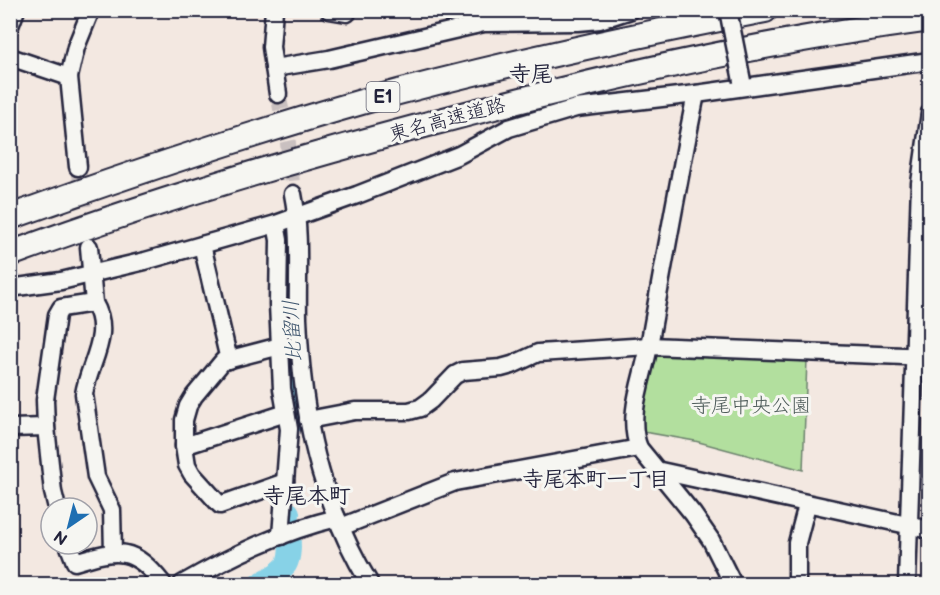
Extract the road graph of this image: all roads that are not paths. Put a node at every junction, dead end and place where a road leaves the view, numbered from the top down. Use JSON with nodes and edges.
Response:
{"nodes":[{"id":1,"x":16,"y":10,"type":"edge"},
{"id":2,"x":91,"y":10,"type":"edge"},
{"id":3,"x":274,"y":10,"type":"edge"},
{"id":4,"x":328,"y":10,"type":"edge"},
{"id":5,"x":631,"y":10,"type":"edge"},
{"id":6,"x":729,"y":10,"type":"edge"},
{"id":7,"x":765,"y":10,"type":"edge"},
{"id":8,"x":347,"y":13,"type":"dead end"},
{"id":9,"x":471,"y":18,"type":"edge"},
{"id":10,"x":930,"y":19,"type":"edge"},
{"id":11,"x":10,"y":26,"type":"edge"},
{"id":12,"x":10,"y":57,"type":"edge"},
{"id":13,"x":930,"y":61,"type":"edge"},
{"id":14,"x":274,"y":68,"type":"junction"},
{"id":15,"x":69,"y":77,"type":"junction"},
{"id":16,"x":743,"y":84,"type":"junction"},
{"id":17,"x":278,"y":94,"type":"tunnel mouth"},
{"id":18,"x":696,"y":94,"type":"junction"},
{"id":19,"x":930,"y":113,"type":"edge"},
{"id":20,"x":78,"y":166,"type":"tunnel mouth"},
{"id":21,"x":293,"y":194,"type":"tunnel mouth"},
{"id":22,"x":10,"y":217,"type":"edge"},
{"id":23,"x":298,"y":217,"type":"junction"},
{"id":24,"x":276,"y":224,"type":"junction"},
{"id":25,"x":202,"y":245,"type":"junction"},
{"id":26,"x":89,"y":247,"type":"tunnel mouth"},
{"id":27,"x":10,"y":254,"type":"edge"},
{"id":28,"x":93,"y":273,"type":"junction"},
{"id":29,"x":10,"y":288,"type":"edge"},
{"id":30,"x":94,"y":303,"type":"junction"},
{"id":31,"x":280,"y":346,"type":"junction"},
{"id":32,"x":649,"y":346,"type":"junction"},
{"id":33,"x":922,"y":357,"type":"edge"},
{"id":34,"x":229,"y":360,"type":"junction"},
{"id":35,"x":286,"y":413,"type":"junction"},
{"id":36,"x":308,"y":420,"type":"junction"},
{"id":37,"x":46,"y":426,"type":"junction"},
{"id":38,"x":10,"y":428,"type":"edge"},
{"id":39,"x":184,"y":446,"type":"junction"},
{"id":40,"x":639,"y":448,"type":"junction"},
{"id":41,"x":656,"y":470,"type":"junction"},
{"id":42,"x":285,"y":482,"type":"junction"},
{"id":43,"x":54,"y":496,"type":"edge"},
{"id":44,"x":807,"y":505,"type":"junction"},
{"id":45,"x":339,"y":522,"type":"junction"},
{"id":46,"x":909,"y":527,"type":"junction"},
{"id":47,"x":930,"y":530,"type":"edge"},
{"id":48,"x":286,"y":534,"type":"junction"},
{"id":49,"x":113,"y":553,"type":"junction"},
{"id":50,"x":73,"y":556,"type":"edge"},
{"id":51,"x":164,"y":585,"type":"edge"},
{"id":52,"x":182,"y":585,"type":"edge"},
{"id":53,"x":370,"y":585,"type":"edge"},
{"id":54,"x":733,"y":585,"type":"edge"},
{"id":55,"x":796,"y":585,"type":"edge"},
{"id":56,"x":907,"y":585,"type":"edge"}],
"edges":[{"from":1,"to":11,"type":"street"},
{"from":2,"to":15,"type":"street"},
{"from":3,"to":14,"type":"street"},
{"from":4,"to":8,"type":"street"},
{"from":5,"to":9,"type":"street"},
{"from":6,"to":16,"type":"street","bridge":true},
{"from":7,"to":22,"type":"highway","name":"東名高速道路","number":"E1"},
{"from":9,"to":14,"type":"street"},
{"from":10,"to":27,"type":"highway","name":"東名高速道路","number":"E1"},
{"from":12,"to":15,"type":"street"},
{"from":13,"to":16,"type":"street"},
{"from":14,"to":17,"type":"street"},
{"from":15,"to":20,"type":"street"},
{"from":16,"to":18,"type":"street"},
{"from":18,"to":23,"type":"street"},
{"from":18,"to":32,"type":"street"},
{"from":19,"to":33,"type":"street"},
{"from":21,"to":23,"type":"street"},
{"from":23,"to":24,"type":"street"},
{"from":23,"to":36,"type":"street"},
{"from":24,"to":25,"type":"street"},
{"from":24,"to":31,"type":"street"},
{"from":25,"to":28,"type":"street"},
{"from":25,"to":34,"type":"street"},
{"from":26,"to":28,"type":"street"},
{"from":28,"to":29,"type":"street"},
{"from":28,"to":30,"type":"street"},
{"from":30,"to":37,"type":"street"},
{"from":30,"to":49,"type":"street"},
{"from":31,"to":34,"type":"street"},
{"from":31,"to":35,"type":"street"},
{"from":32,"to":33,"type":"street"},
{"from":32,"to":36,"type":"street"},
{"from":32,"to":40,"type":"street"},
{"from":33,"to":46,"type":"street"},
{"from":34,"to":39,"type":"street"},
{"from":35,"to":39,"type":"street"},
{"from":35,"to":42,"type":"street"},
{"from":36,"to":45,"type":"street"},
{"from":37,"to":38,"type":"street"},
{"from":37,"to":43,"type":"street"},
{"from":39,"to":42,"type":"street"},
{"from":40,"to":41,"type":"street"},
{"from":40,"to":45,"type":"street"},
{"from":41,"to":44,"type":"street"},
{"from":41,"to":54,"type":"street"},
{"from":42,"to":48,"type":"street"},
{"from":44,"to":46,"type":"street"},
{"from":44,"to":55,"type":"street"},
{"from":45,"to":48,"type":"street"},
{"from":45,"to":53,"type":"street"},
{"from":46,"to":47,"type":"street"},
{"from":46,"to":56,"type":"street"},
{"from":48,"to":52,"type":"street"},
{"from":49,"to":50,"type":"street"},
{"from":49,"to":51,"type":"street"}]}
